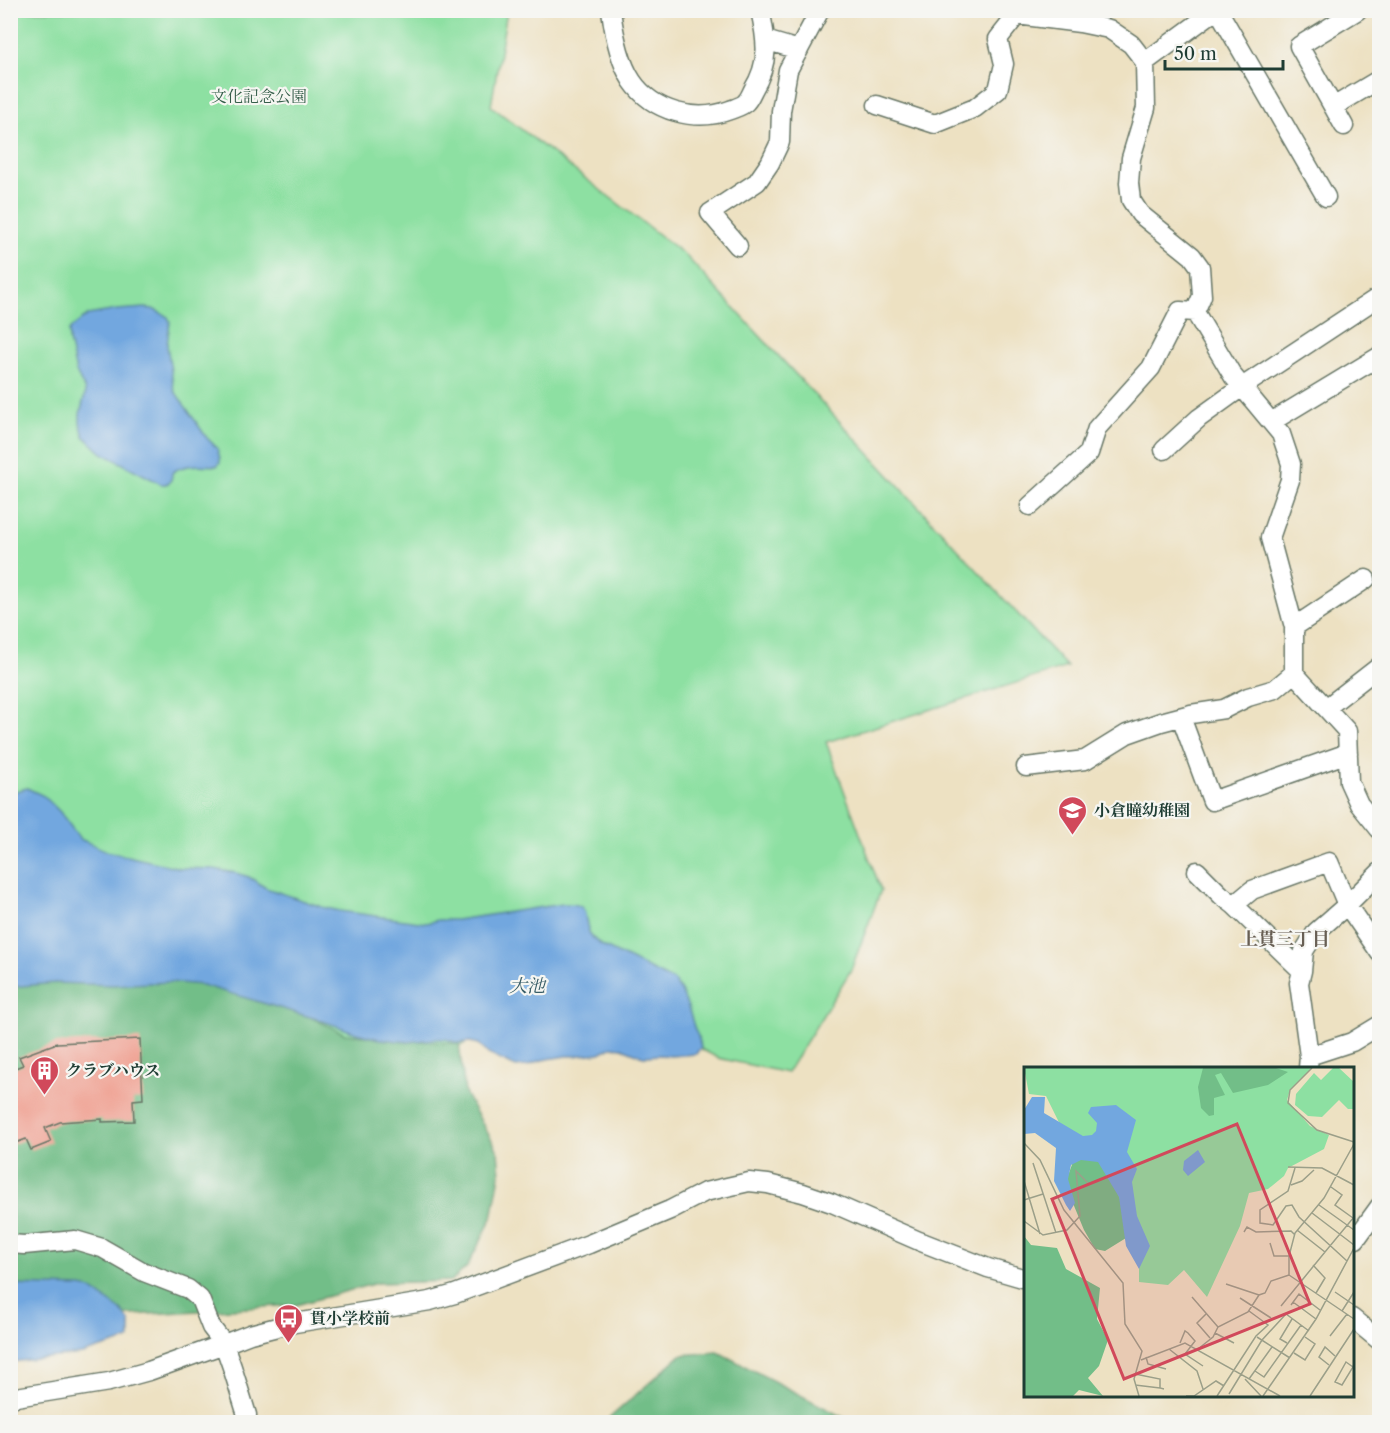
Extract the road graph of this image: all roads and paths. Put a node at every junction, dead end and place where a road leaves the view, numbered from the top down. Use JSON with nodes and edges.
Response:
{"nodes":[{"id":1,"x":611,"y":10,"type":"edge"},
{"id":2,"x":760,"y":10,"type":"edge"},
{"id":3,"x":820,"y":10,"type":"edge"},
{"id":4,"x":1217,"y":10,"type":"edge"},
{"id":5,"x":1358,"y":10,"type":"edge"},
{"id":6,"x":1014,"y":13,"type":"edge"},
{"id":7,"x":765,"y":40,"type":"junction"},
{"id":8,"x":799,"y":50,"type":"junction"},
{"id":9,"x":1145,"y":62,"type":"junction"},
{"id":10,"x":1380,"y":79,"type":"edge"},
{"id":11,"x":877,"y":105,"type":"dead end"},
{"id":12,"x":1333,"y":106,"type":"junction"},
{"id":13,"x":1344,"y":126,"type":"dead end"},
{"id":14,"x":1326,"y":197,"type":"dead end"},
{"id":15,"x":738,"y":246,"type":"dead end"},
{"id":16,"x":1380,"y":296,"type":"edge"},
{"id":17,"x":1195,"y":312,"type":"junction"},
{"id":18,"x":1380,"y":357,"type":"edge"},
{"id":19,"x":1242,"y":387,"type":"junction"},
{"id":20,"x":1271,"y":422,"type":"junction"},
{"id":21,"x":1164,"y":450,"type":"dead end"},
{"id":22,"x":1030,"y":506,"type":"dead end"},
{"id":23,"x":1366,"y":579,"type":"dead end"},
{"id":24,"x":1294,"y":627,"type":"junction"},
{"id":25,"x":1380,"y":666,"type":"edge"},
{"id":26,"x":1294,"y":673,"type":"junction"},
{"id":27,"x":1326,"y":708,"type":"junction"},
{"id":28,"x":1181,"y":717,"type":"junction"},
{"id":29,"x":1348,"y":753,"type":"junction"},
{"id":30,"x":1026,"y":767,"type":"dead end"},
{"id":31,"x":1380,"y":830,"type":"edge"},
{"id":32,"x":1197,"y":871,"type":"dead end"},
{"id":33,"x":1380,"y":872,"type":"edge"},
{"id":34,"x":1234,"y":905,"type":"junction"},
{"id":35,"x":1347,"y":905,"type":"junction"},
{"id":36,"x":1380,"y":953,"type":"edge"},
{"id":37,"x":1302,"y":971,"type":"junction"},
{"id":38,"x":1380,"y":1025,"type":"edge"},
{"id":39,"x":1309,"y":1062,"type":"edge"},
{"id":40,"x":1380,"y":1206,"type":"edge"},
{"id":41,"x":1354,"y":1239,"type":"edge"},
{"id":42,"x":10,"y":1244,"type":"edge"},
{"id":43,"x":1024,"y":1278,"type":"edge"},
{"id":44,"x":1354,"y":1319,"type":"edge"},
{"id":45,"x":1380,"y":1341,"type":"edge"},
{"id":46,"x":224,"y":1344,"type":"junction"},
{"id":47,"x":10,"y":1398,"type":"edge"},
{"id":48,"x":246,"y":1422,"type":"edge"}],
"edges":[{"from":1,"to":7,"type":"street"},
{"from":2,"to":7,"type":"street"},
{"from":3,"to":8,"type":"street"},
{"from":4,"to":9,"type":"street"},
{"from":4,"to":14,"type":"street"},
{"from":5,"to":12,"type":"street"},
{"from":6,"to":9,"type":"street"},
{"from":6,"to":11,"type":"street"},
{"from":7,"to":8,"type":"street"},
{"from":8,"to":15,"type":"street"},
{"from":9,"to":17,"type":"street"},
{"from":10,"to":12,"type":"street"},
{"from":12,"to":13,"type":"street"},
{"from":16,"to":19,"type":"street"},
{"from":17,"to":19,"type":"street"},
{"from":17,"to":22,"type":"street"},
{"from":18,"to":20,"type":"street"},
{"from":19,"to":20,"type":"street"},
{"from":19,"to":21,"type":"street"},
{"from":20,"to":24,"type":"street"},
{"from":23,"to":24,"type":"street"},
{"from":24,"to":26,"type":"street"},
{"from":25,"to":27,"type":"street"},
{"from":26,"to":27,"type":"street"},
{"from":26,"to":28,"type":"street"},
{"from":27,"to":29,"type":"street"},
{"from":28,"to":29,"type":"street"},
{"from":28,"to":30,"type":"street"},
{"from":29,"to":31,"type":"street"},
{"from":32,"to":34,"type":"street"},
{"from":33,"to":35,"type":"street"},
{"from":34,"to":35,"type":"street"},
{"from":34,"to":37,"type":"street"},
{"from":35,"to":36,"type":"street"},
{"from":35,"to":37,"type":"street"},
{"from":37,"to":39,"type":"street"},
{"from":38,"to":39,"type":"street"},
{"from":40,"to":41,"type":"street"},
{"from":42,"to":46,"type":"street"},
{"from":43,"to":46,"type":"street"},
{"from":44,"to":45,"type":"street"},
{"from":46,"to":47,"type":"street"},
{"from":46,"to":48,"type":"street"}]}
